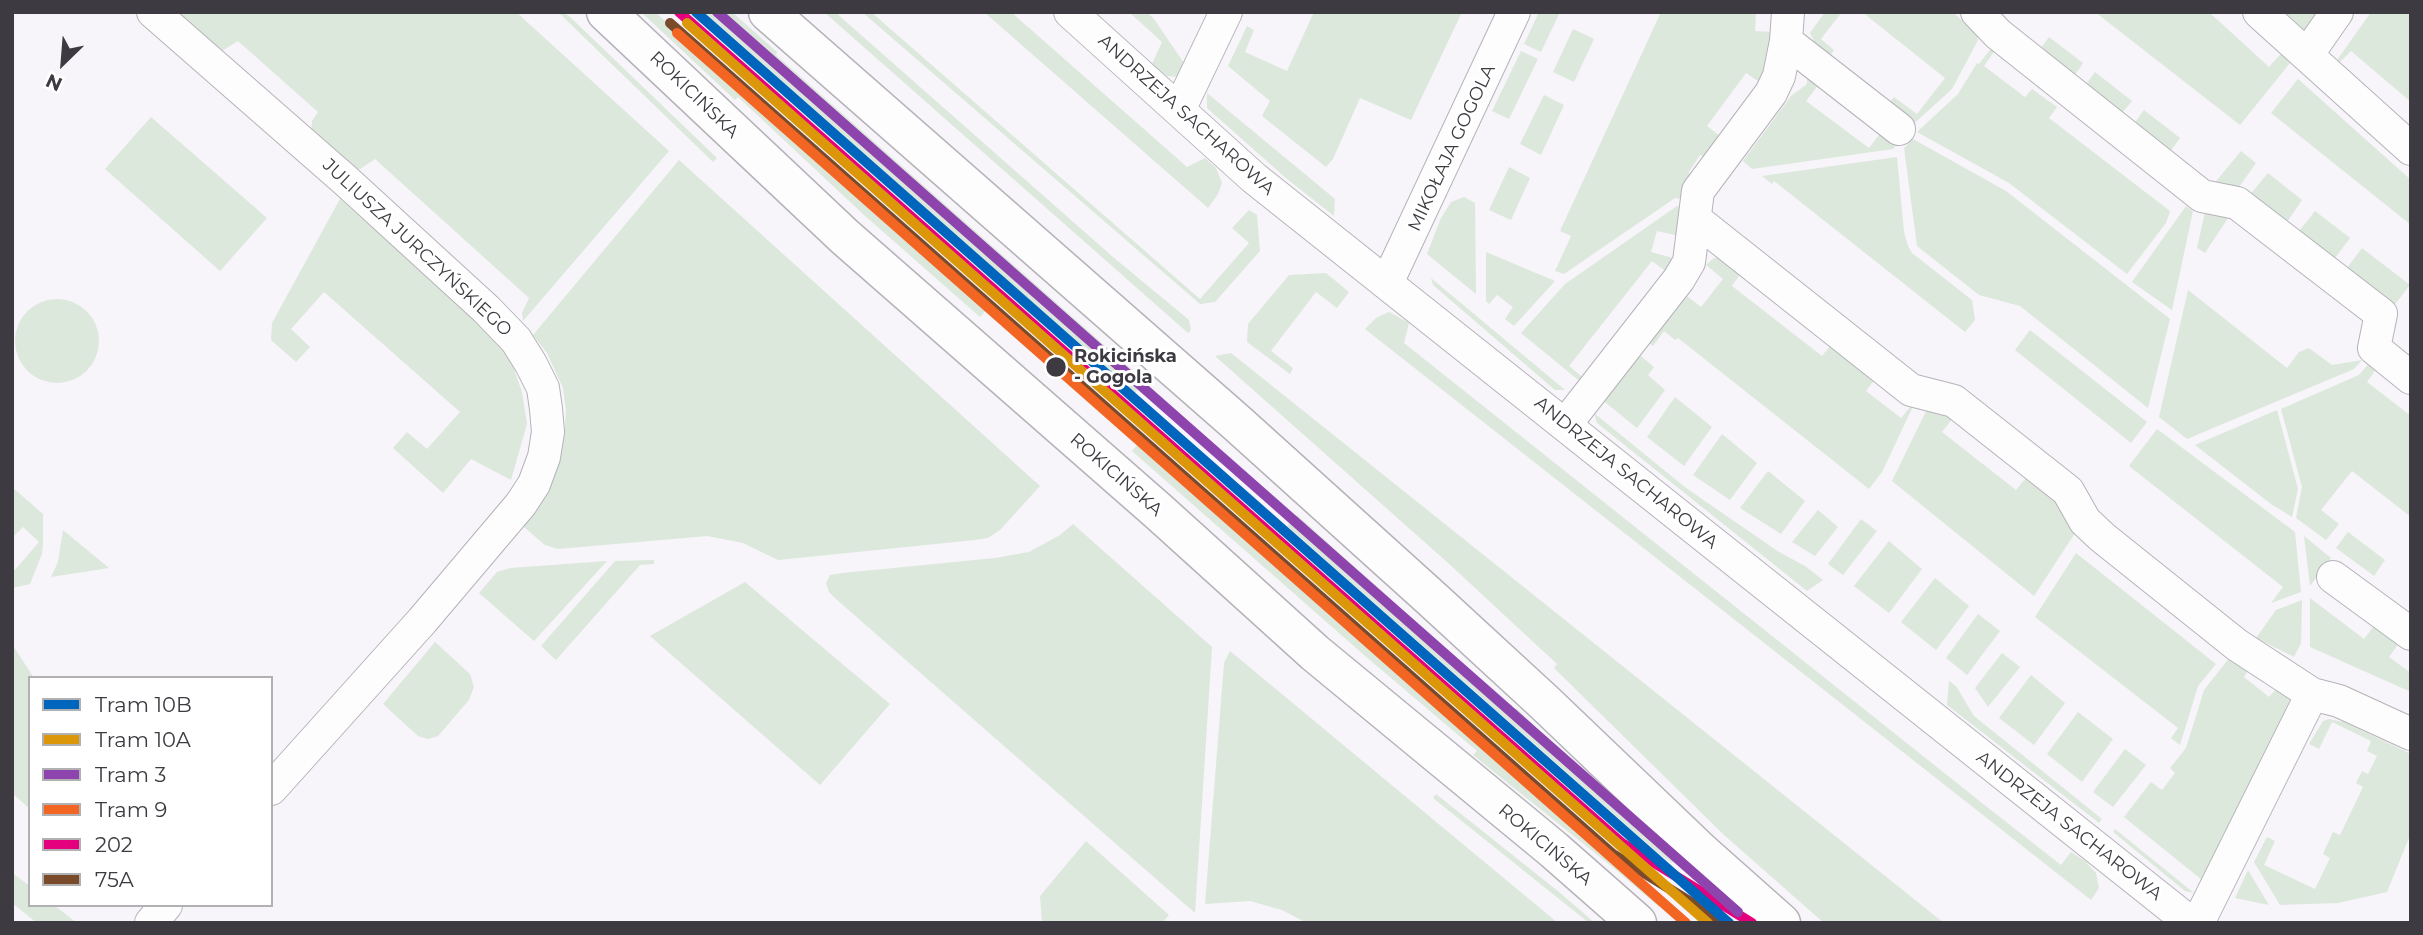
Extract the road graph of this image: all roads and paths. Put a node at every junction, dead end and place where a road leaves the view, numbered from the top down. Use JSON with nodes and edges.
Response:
{"nodes":[{"id":1,"x":153,"y":12,"type":"edge"},
{"id":2,"x":606,"y":12,"type":"edge"},
{"id":3,"x":768,"y":12,"type":"edge"},
{"id":4,"x":1070,"y":12,"type":"edge"},
{"id":5,"x":1226,"y":12,"type":"edge"},
{"id":6,"x":1514,"y":12,"type":"edge"},
{"id":7,"x":1977,"y":12,"type":"edge"},
{"id":8,"x":2259,"y":12,"type":"edge"},
{"id":9,"x":2337,"y":12,"type":"edge"},
{"id":10,"x":1787,"y":27,"type":"edge"},
{"id":11,"x":2307,"y":55,"type":"junction"},
{"id":12,"x":1179,"y":110,"type":"junction"},
{"id":13,"x":1899,"y":129,"type":"dead end"},
{"id":14,"x":2411,"y":149,"type":"edge"},
{"id":15,"x":1695,"y":219,"type":"junction"},
{"id":16,"x":1387,"y":283,"type":"junction"},
{"id":17,"x":2411,"y":378,"type":"edge"},
{"id":18,"x":1565,"y":425,"type":"junction"},
{"id":19,"x":2333,"y":577,"type":"dead end"},
{"id":20,"x":2411,"y":634,"type":"edge"},
{"id":21,"x":2312,"y":694,"type":"junction"},
{"id":22,"x":2411,"y":734,"type":"edge"},
{"id":23,"x":273,"y":787,"type":"edge"},
{"id":24,"x":164,"y":907,"type":"edge"},
{"id":25,"x":151,"y":923,"type":"edge"},
{"id":26,"x":1637,"y":923,"type":"edge"},
{"id":27,"x":1781,"y":923,"type":"edge"},
{"id":28,"x":2191,"y":923,"type":"edge"},
{"id":29,"x":2197,"y":923,"type":"edge"}],
"edges":[{"from":1,"to":23,"type":"street","name":"JULIUSZA JURCZYŃSKIEGO"},
{"from":2,"to":26,"type":"main road","name":"ROKICIŃSKA"},
{"from":3,"to":27,"type":"main road"},
{"from":4,"to":12,"type":"street","name":"ANDRZEJA SACHAROWA"},
{"from":5,"to":12,"type":"street"},
{"from":6,"to":16,"type":"street","name":"MIKOŁAJA GOGOLA"},
{"from":7,"to":17,"type":"street"},
{"from":8,"to":11,"type":"street"},
{"from":9,"to":11,"type":"street"},
{"from":10,"to":13,"type":"street"},
{"from":10,"to":15,"type":"street"},
{"from":11,"to":14,"type":"street"},
{"from":12,"to":16,"type":"street","name":"ANDRZEJA SACHAROWA"},
{"from":15,"to":18,"type":"street"},
{"from":15,"to":21,"type":"street"},
{"from":16,"to":18,"type":"street","name":"ANDRZEJA SACHAROWA"},
{"from":18,"to":28,"type":"street","name":"ANDRZEJA SACHAROWA"},
{"from":19,"to":20,"type":"street"},
{"from":21,"to":22,"type":"street"},
{"from":21,"to":29,"type":"street"},
{"from":24,"to":25,"type":"street"}]}
